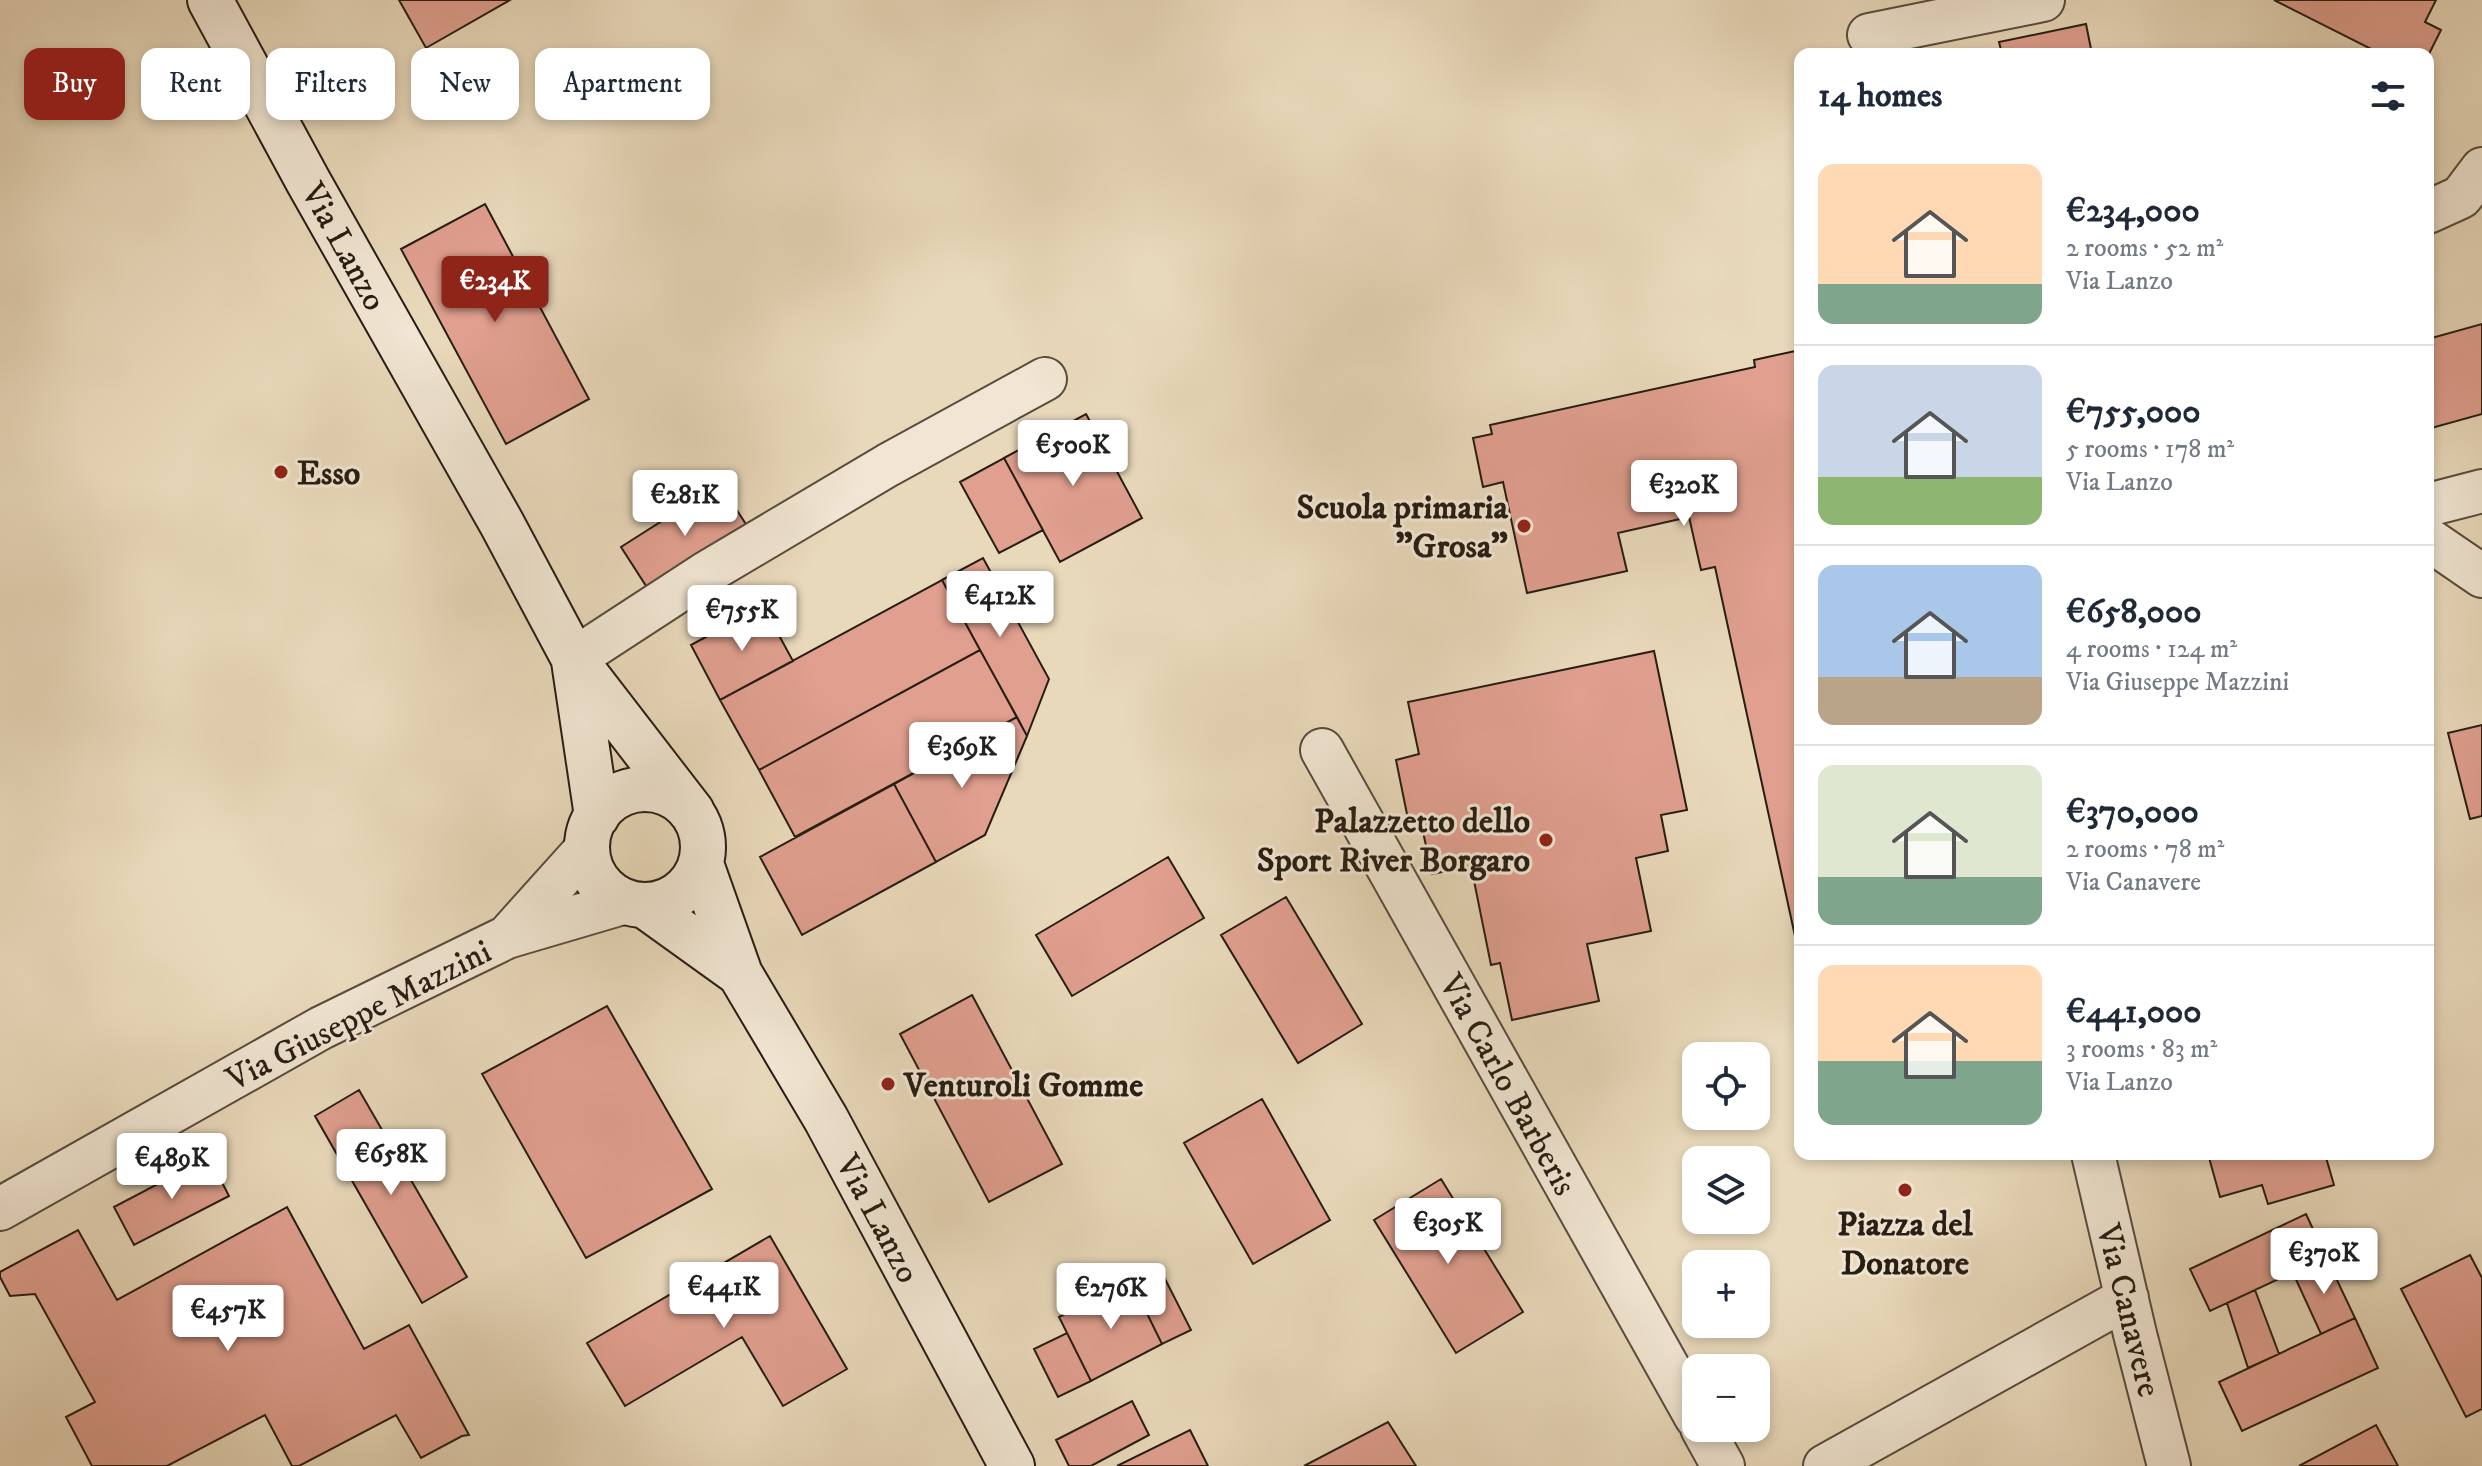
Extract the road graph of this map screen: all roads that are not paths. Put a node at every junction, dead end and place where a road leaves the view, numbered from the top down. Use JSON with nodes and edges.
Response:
{"nodes":[{"id":1,"x":210,"y":0,"type":"edge"},
{"id":2,"x":2043,"y":0,"type":"edge"},
{"id":3,"x":1868,"y":30,"type":"edge"},
{"id":4,"x":2482,"y":169,"type":"edge"},
{"id":5,"x":2434,"y":209,"type":"edge"},
{"id":6,"x":1045,"y":379,"type":"dead end"},
{"id":7,"x":2482,"y":491,"type":"edge"},
{"id":8,"x":2434,"y":503,"type":"edge"},
{"id":9,"x":2434,"y":543,"type":"edge"},
{"id":10,"x":2482,"y":576,"type":"edge"},
{"id":11,"x":574,"y":659,"type":"junction"},
{"id":12,"x":1322,"y":750,"type":"dead end"},
{"id":13,"x":692,"y":812,"type":"junction"},
{"id":14,"x":592,"y":832,"type":"junction"},
{"id":15,"x":701,"y":864,"type":"junction"},
{"id":16,"x":635,"y":903,"type":"junction"},
{"id":17,"x":507,"y":937,"type":"junction"},
{"id":18,"x":740,"y":974,"type":"junction"},
{"id":19,"x":2094,"y":1160,"type":"edge"},
{"id":20,"x":0,"y":1209,"type":"edge"},
{"id":21,"x":2127,"y":1298,"type":"junction"},
{"id":22,"x":1682,"y":1392,"type":"edge"},
{"id":23,"x":988,"y":1419,"type":"junction"},
{"id":24,"x":1710,"y":1442,"type":"edge"},
{"id":25,"x":982,"y":1466,"type":"edge"},
{"id":26,"x":1012,"y":1466,"type":"edge"},
{"id":27,"x":1723,"y":1466,"type":"edge"},
{"id":28,"x":1825,"y":1466,"type":"edge"},
{"id":29,"x":2169,"y":1466,"type":"edge"}],
"edges":[{"from":1,"to":11,"type":"street","name":"Via Lanzo"},
{"from":2,"to":3,"type":"street"},
{"from":4,"to":5,"type":"street"},
{"from":6,"to":11,"type":"street"},
{"from":7,"to":8,"type":"street"},
{"from":9,"to":10,"type":"street"},
{"from":11,"to":13,"type":"street","name":"Via Lanzo"},
{"from":11,"to":14,"type":"street","name":"Via Lanzo"},
{"from":12,"to":22,"type":"street","name":"Via Carlo Barberis"},
{"from":13,"to":14,"type":"street"},
{"from":13,"to":15,"type":"street"},
{"from":14,"to":16,"type":"street"},
{"from":14,"to":17,"type":"street","name":"Via Giuseppe Mazzini"},
{"from":15,"to":16,"type":"street"},
{"from":15,"to":18,"type":"street","name":"Via Lanzo"},
{"from":16,"to":17,"type":"street","name":"Via Giuseppe Mazzini"},
{"from":16,"to":18,"type":"street","name":"Via Lanzo"},
{"from":17,"to":20,"type":"street","name":"Via Giuseppe Mazzini"},
{"from":18,"to":23,"type":"street","name":"Via Lanzo"},
{"from":19,"to":21,"type":"street","name":"Via Canavere"},
{"from":21,"to":28,"type":"street"},
{"from":21,"to":29,"type":"street","name":"Via Canavere"},
{"from":23,"to":25,"type":"street"},
{"from":23,"to":26,"type":"street","name":"Via Lanzo"},
{"from":24,"to":27,"type":"street"}]}
